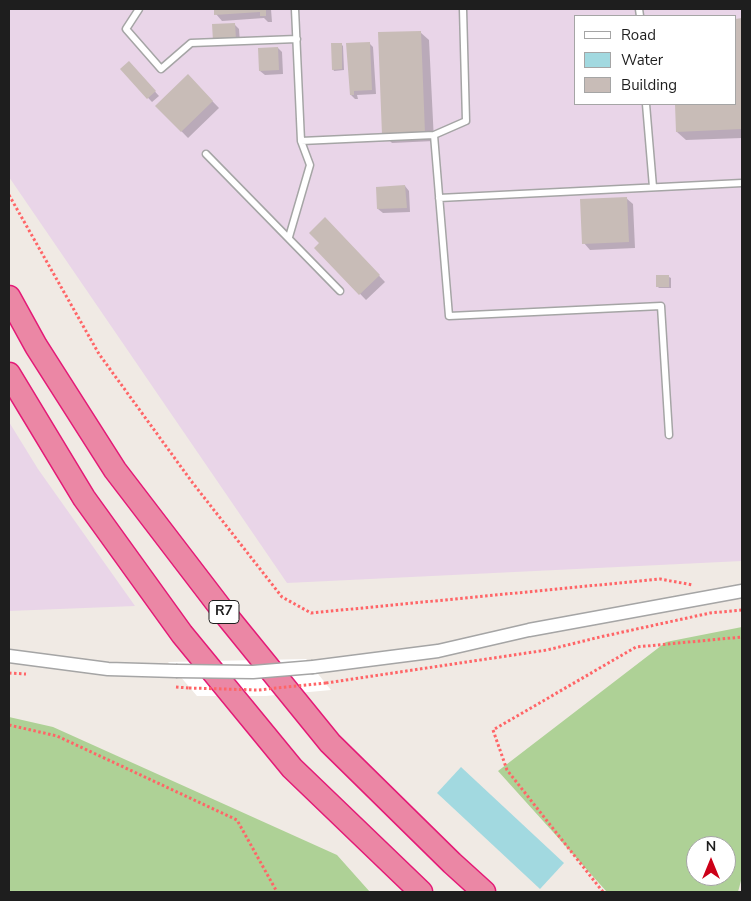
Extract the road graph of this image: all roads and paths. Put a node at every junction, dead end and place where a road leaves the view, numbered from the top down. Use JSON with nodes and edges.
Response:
{"nodes":[{"id":1,"x":138,"y":9,"type":"edge"},
{"id":2,"x":296,"y":9,"type":"edge"},
{"id":3,"x":463,"y":9,"type":"edge"},
{"id":4,"x":297,"y":39,"type":"junction"},
{"id":5,"x":646,"y":105,"type":"edge"},
{"id":6,"x":434,"y":135,"type":"junction"},
{"id":7,"x":301,"y":141,"type":"junction"},
{"id":8,"x":206,"y":154,"type":"dead end"},
{"id":9,"x":742,"y":183,"type":"edge"},
{"id":10,"x":653,"y":187,"type":"junction"},
{"id":11,"x":9,"y":195,"type":"edge"},
{"id":12,"x":439,"y":198,"type":"junction"},
{"id":13,"x":289,"y":237,"type":"junction"},
{"id":14,"x":340,"y":291,"type":"dead end"},
{"id":15,"x":9,"y":297,"type":"edge"},
{"id":16,"x":9,"y":374,"type":"edge"},
{"id":17,"x":669,"y":435,"type":"dead end"},
{"id":18,"x":696,"y":585,"type":"dead end"},
{"id":19,"x":742,"y":592,"type":"edge"},
{"id":20,"x":742,"y":610,"type":"edge"},
{"id":21,"x":742,"y":637,"type":"edge"},
{"id":22,"x":9,"y":656,"type":"edge"},
{"id":23,"x":190,"y":688,"type":"dead end"},
{"id":24,"x":9,"y":724,"type":"edge"},
{"id":25,"x":276,"y":892,"type":"edge"},
{"id":26,"x":421,"y":892,"type":"edge"},
{"id":27,"x":484,"y":892,"type":"edge"},
{"id":28,"x":603,"y":892,"type":"edge"}],
"edges":[{"from":1,"to":4,"type":"lane"},
{"from":2,"to":4,"type":"lane"},
{"from":3,"to":6,"type":"lane"},
{"from":4,"to":7,"type":"lane"},
{"from":5,"to":10,"type":"lane"},
{"from":6,"to":7,"type":"lane"},
{"from":6,"to":12,"type":"lane"},
{"from":7,"to":13,"type":"lane"},
{"from":8,"to":13,"type":"lane"},
{"from":9,"to":10,"type":"lane"},
{"from":10,"to":12,"type":"lane"},
{"from":11,"to":18,"type":"path"},
{"from":12,"to":17,"type":"lane"},
{"from":13,"to":14,"type":"lane"},
{"from":15,"to":27,"type":"highway","number":"R7"},
{"from":16,"to":26,"type":"highway"},
{"from":19,"to":22,"type":"street","bridge":true},
{"from":20,"to":23,"type":"path","bridge":true},
{"from":21,"to":28,"type":"path"},
{"from":24,"to":25,"type":"path"}]}
